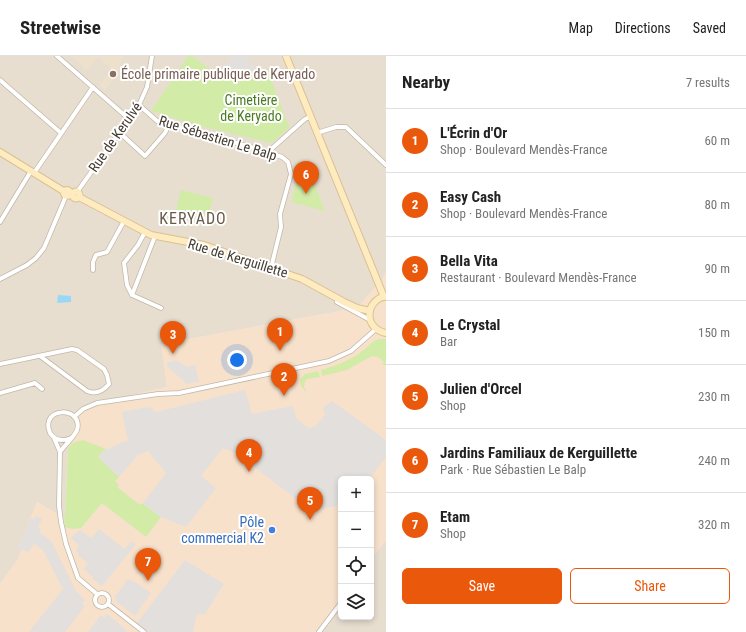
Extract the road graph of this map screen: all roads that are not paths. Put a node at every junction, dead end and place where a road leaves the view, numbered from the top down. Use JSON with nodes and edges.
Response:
{"nodes":[{"id":1,"x":57,"y":56,"type":"edge"},
{"id":2,"x":152,"y":56,"type":"edge"},
{"id":3,"x":286,"y":56,"type":"edge"},
{"id":4,"x":0,"y":80,"type":"edge"},
{"id":5,"x":93,"y":87,"type":"junction"},
{"id":6,"x":139,"y":105,"type":"junction"},
{"id":7,"x":310,"y":117,"type":"junction"},
{"id":8,"x":129,"y":119,"type":"junction"},
{"id":9,"x":169,"y":124,"type":"junction"},
{"id":10,"x":119,"y":132,"type":"junction"},
{"id":11,"x":61,"y":133,"type":"junction"},
{"id":12,"x":317,"y":133,"type":"junction"},
{"id":13,"x":0,"y":152,"type":"edge"},
{"id":14,"x":268,"y":152,"type":"junction"},
{"id":15,"x":386,"y":165,"type":"edge"},
{"id":16,"x":32,"y":172,"type":"junction"},
{"id":17,"x":72,"y":194,"type":"junction"},
{"id":18,"x":1,"y":220,"type":"edge"},
{"id":19,"x":124,"y":221,"type":"junction"},
{"id":20,"x":145,"y":232,"type":"junction"},
{"id":21,"x":155,"y":236,"type":"junction"},
{"id":22,"x":271,"y":268,"type":"junction"},
{"id":23,"x":93,"y":270,"type":"dead end"},
{"id":24,"x":0,"y":279,"type":"edge"},
{"id":25,"x":330,"y":294,"type":"junction"},
{"id":26,"x":132,"y":295,"type":"junction"},
{"id":27,"x":385,"y":297,"type":"edge"},
{"id":28,"x":161,"y":308,"type":"dead end"},
{"id":29,"x":370,"y":311,"type":"junction"},
{"id":30,"x":370,"y":320,"type":"junction"},
{"id":31,"x":376,"y":329,"type":"junction"},
{"id":32,"x":386,"y":333,"type":"edge"},
{"id":33,"x":40,"y":356,"type":"junction"},
{"id":34,"x":0,"y":364,"type":"edge"},
{"id":35,"x":42,"y":389,"type":"dead end"},
{"id":36,"x":0,"y":393,"type":"edge"},
{"id":37,"x":74,"y":418,"type":"junction"},
{"id":38,"x":54,"y":438,"type":"junction"},
{"id":39,"x":71,"y":438,"type":"junction"},
{"id":40,"x":60,"y":452,"type":"junction"},
{"id":41,"x":97,"y":594,"type":"junction"},
{"id":42,"x":108,"y":604,"type":"junction"},
{"id":43,"x":338,"y":607,"type":"edge"},
{"id":44,"x":144,"y":632,"type":"edge"},
{"id":45,"x":319,"y":632,"type":"edge"}],
"edges":[{"from":1,"to":5,"type":"street"},
{"from":2,"to":6,"type":"street","name":"Rue de Kerulvé"},
{"from":3,"to":7,"type":"street"},
{"from":4,"to":11,"type":"street"},
{"from":5,"to":8,"type":"street"},
{"from":5,"to":11,"type":"street"},
{"from":6,"to":8,"type":"street","name":"Rue de Kerulvé"},
{"from":6,"to":9,"type":"street","name":"Rue Sébastien Le Balp"},
{"from":7,"to":12,"type":"street"},
{"from":7,"to":14,"type":"street"},
{"from":8,"to":10,"type":"street","name":"Rue de Kerulvé"},
{"from":9,"to":10,"type":"street"},
{"from":9,"to":14,"type":"street","name":"Rue Sébastien Le Balp"},
{"from":10,"to":17,"type":"street","name":"Rue de Kerulvé"},
{"from":11,"to":16,"type":"street"},
{"from":12,"to":15,"type":"street"},
{"from":12,"to":27,"type":"street"},
{"from":13,"to":16,"type":"street","name":"Rue de Kerguillette"},
{"from":14,"to":22,"type":"street","name":"Rue Sébastien Le Balp"},
{"from":16,"to":17,"type":"street","name":"Rue de Kerguillette"},
{"from":16,"to":18,"type":"street"},
{"from":17,"to":19,"type":"street","name":"Rue de Kerguillette"},
{"from":17,"to":24,"type":"street","name":"Rue de Kerulvé"},
{"from":19,"to":20,"type":"street","name":"Rue de Kerguillette"},
{"from":19,"to":23,"type":"street"},
{"from":20,"to":21,"type":"street","name":"Rue de Kerguillette"},
{"from":20,"to":26,"type":"street"},
{"from":21,"to":22,"type":"street","name":"Rue de Kerguillette"},
{"from":21,"to":26,"type":"street"},
{"from":22,"to":25,"type":"street","name":"Rue de Kerguillette"},
{"from":25,"to":29,"type":"street","name":"Rue de Kerguillette"},
{"from":25,"to":30,"type":"street","name":"Rue de Kerguillette"},
{"from":26,"to":28,"type":"street"},
{"from":27,"to":29,"type":"street"},
{"from":29,"to":30,"type":"street"},
{"from":30,"to":31,"type":"street"},
{"from":31,"to":32,"type":"street"},
{"from":31,"to":37,"type":"street"},
{"from":33,"to":33,"type":"street"},
{"from":33,"to":34,"type":"street"},
{"from":35,"to":36,"type":"street"},
{"from":37,"to":38,"type":"street"},
{"from":37,"to":39,"type":"street"},
{"from":38,"to":39,"type":"street"},
{"from":38,"to":40,"type":"street"},
{"from":39,"to":40,"type":"street"},
{"from":40,"to":41,"type":"street"},
{"from":41,"to":42,"type":"street"},
{"from":41,"to":42,"type":"street"},
{"from":42,"to":44,"type":"street"},
{"from":43,"to":45,"type":"street"}]}
